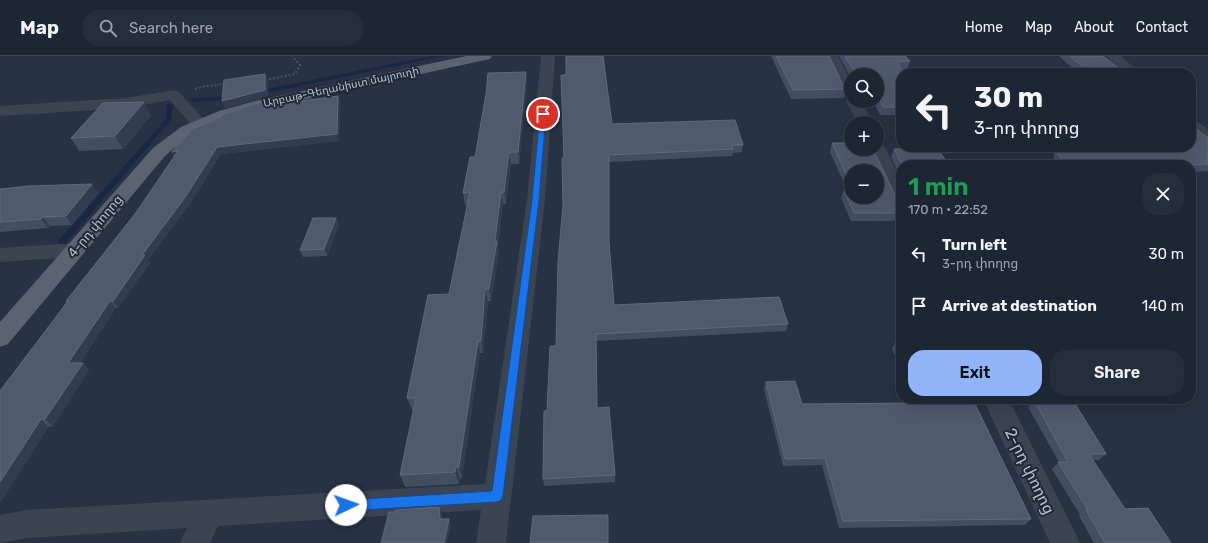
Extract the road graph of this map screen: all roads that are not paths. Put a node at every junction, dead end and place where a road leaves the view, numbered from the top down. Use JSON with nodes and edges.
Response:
{"nodes":[{"id":1,"x":485,"y":56,"type":"edge"},
{"id":2,"x":548,"y":56,"type":"edge"},
{"id":3,"x":831,"y":56,"type":"edge"},
{"id":4,"x":1113,"y":56,"type":"edge"},
{"id":5,"x":1127,"y":68,"type":"edge"},
{"id":6,"x":844,"y":81,"type":"edge"},
{"id":7,"x":0,"y":111,"type":"edge"},
{"id":8,"x":199,"y":124,"type":"junction"},
{"id":9,"x":1196,"y":128,"type":"edge"},
{"id":10,"x":1208,"y":139,"type":"edge"},
{"id":11,"x":880,"y":156,"type":"edge"},
{"id":12,"x":896,"y":190,"type":"edge"},
{"id":13,"x":75,"y":250,"type":"junction"},
{"id":14,"x":0,"y":255,"type":"edge"},
{"id":15,"x":0,"y":338,"type":"edge"},
{"id":16,"x":998,"y":404,"type":"edge"},
{"id":17,"x":497,"y":496,"type":"junction"},
{"id":18,"x":209,"y":514,"type":"junction"},
{"id":19,"x":0,"y":529,"type":"edge"},
{"id":20,"x":195,"y":543,"type":"edge"},
{"id":21,"x":491,"y":543,"type":"edge"},
{"id":22,"x":1065,"y":543,"type":"edge"}],
"edges":[{"from":1,"to":8,"type":"main road","name":"Արբաթ-Գեղանիստ մայրուղի"},
{"from":2,"to":17,"type":"street"},
{"from":3,"to":6,"type":"street"},
{"from":4,"to":5,"type":"street"},
{"from":7,"to":8,"type":"street"},
{"from":8,"to":13,"type":"main road","name":"4-րդ փողոց"},
{"from":9,"to":10,"type":"street"},
{"from":11,"to":12,"type":"street"},
{"from":13,"to":14,"type":"street"},
{"from":13,"to":15,"type":"main road","name":"4-րդ փողոց"},
{"from":16,"to":22,"type":"street","name":"2-րդ փողոց"},
{"from":17,"to":18,"type":"street"},
{"from":17,"to":21,"type":"street"},
{"from":18,"to":19,"type":"street"},
{"from":18,"to":20,"type":"street"}]}
